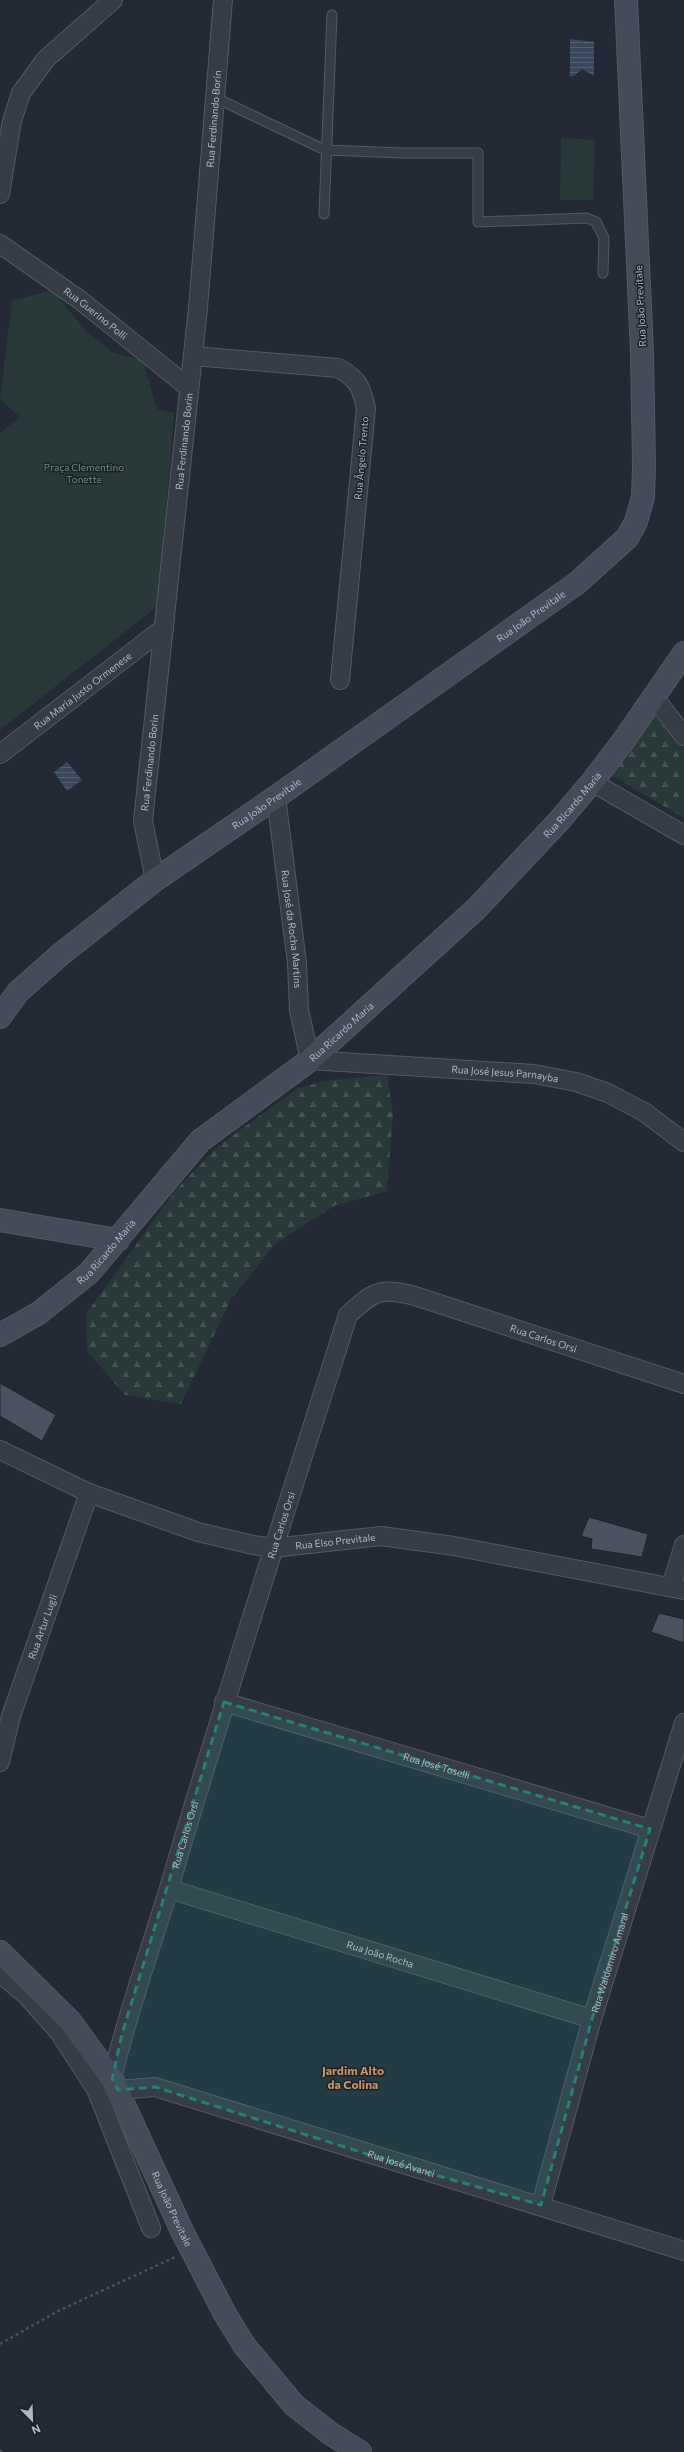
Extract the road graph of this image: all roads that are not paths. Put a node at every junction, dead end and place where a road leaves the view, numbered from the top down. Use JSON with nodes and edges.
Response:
{"nodes":[{"id":1,"x":114,"y":0,"type":"edge"},
{"id":2,"x":223,"y":0,"type":"edge"},
{"id":3,"x":626,"y":0,"type":"edge"},
{"id":4,"x":332,"y":15,"type":"dead end"},
{"id":5,"x":216,"y":98,"type":"junction"},
{"id":6,"x":325,"y":150,"type":"junction"},
{"id":7,"x":0,"y":187,"type":"edge"},
{"id":8,"x":0,"y":194,"type":"edge"},
{"id":9,"x":324,"y":214,"type":"dead end"},
{"id":10,"x":0,"y":244,"type":"edge"},
{"id":11,"x":603,"y":273,"type":"dead end"},
{"id":12,"x":192,"y":356,"type":"junction"},
{"id":13,"x":188,"y":387,"type":"junction"},
{"id":14,"x":164,"y":628,"type":"junction"},
{"id":15,"x":684,"y":653,"type":"edge"},
{"id":16,"x":340,"y":680,"type":"dead end"},
{"id":17,"x":654,"y":697,"type":"junction"},
{"id":18,"x":684,"y":736,"type":"edge"},
{"id":19,"x":0,"y":754,"type":"edge"},
{"id":20,"x":592,"y":782,"type":"junction"},
{"id":21,"x":276,"y":797,"type":"junction"},
{"id":22,"x":684,"y":835,"type":"edge"},
{"id":23,"x":155,"y":880,"type":"junction"},
{"id":24,"x":1,"y":1015,"type":"edge"},
{"id":25,"x":310,"y":1060,"type":"junction"},
{"id":26,"x":684,"y":1142,"type":"edge"},
{"id":27,"x":1,"y":1221,"type":"edge"},
{"id":28,"x":118,"y":1240,"type":"junction"},
{"id":29,"x":0,"y":1335,"type":"edge"},
{"id":30,"x":684,"y":1384,"type":"edge"},
{"id":31,"x":0,"y":1450,"type":"edge"},
{"id":32,"x":89,"y":1493,"type":"junction"},
{"id":33,"x":684,"y":1545,"type":"edge"},
{"id":34,"x":273,"y":1548,"type":"junction"},
{"id":35,"x":678,"y":1588,"type":"edge"},
{"id":36,"x":224,"y":1702,"type":"junction"},
{"id":37,"x":6,"y":1714,"type":"edge"},
{"id":38,"x":684,"y":1723,"type":"edge"},
{"id":39,"x":0,"y":1762,"type":"edge"},
{"id":40,"x":650,"y":1829,"type":"junction"},
{"id":41,"x":169,"y":1889,"type":"junction"},
{"id":42,"x":0,"y":1952,"type":"edge"},
{"id":43,"x":0,"y":1973,"type":"edge"},
{"id":44,"x":592,"y":2019,"type":"junction"},
{"id":45,"x":115,"y":2085,"type":"junction"},
{"id":46,"x":542,"y":2205,"type":"junction"},
{"id":47,"x":151,"y":2228,"type":"dead end"},
{"id":48,"x":684,"y":2251,"type":"edge"},
{"id":49,"x":360,"y":2452,"type":"edge"}],
"edges":[{"from":1,"to":7,"type":"street"},
{"from":2,"to":5,"type":"street","name":"Rua Ferdinando Borin"},
{"from":3,"to":21,"type":"main road","name":"Rua João Previtale"},
{"from":4,"to":6,"type":"lane"},
{"from":5,"to":6,"type":"lane"},
{"from":5,"to":12,"type":"street","name":"Rua Ferdinando Borin"},
{"from":6,"to":9,"type":"lane"},
{"from":6,"to":11,"type":"lane"},
{"from":7,"to":8,"type":"street"},
{"from":10,"to":13,"type":"street","name":"Rua Guerino Polli"},
{"from":12,"to":13,"type":"street","name":"Rua Ferdinando Borin"},
{"from":12,"to":16,"type":"street","name":"Rua Ângelo Trento"},
{"from":13,"to":14,"type":"street","name":"Rua Ferdinando Borin"},
{"from":14,"to":19,"type":"street","name":"Rua Maria Justo Ormenese"},
{"from":14,"to":23,"type":"street","name":"Rua Ferdinando Borin"},
{"from":15,"to":17,"type":"main road","name":"Rua Ricardo Maria"},
{"from":17,"to":18,"type":"street"},
{"from":17,"to":20,"type":"main road","name":"Rua Ricardo Maria"},
{"from":20,"to":22,"type":"street"},
{"from":20,"to":25,"type":"main road","name":"Rua Ricardo Maria"},
{"from":21,"to":23,"type":"main road","name":"Rua João Previtale"},
{"from":21,"to":25,"type":"street","name":"Rua José da Rocha Martins"},
{"from":23,"to":24,"type":"main road","name":"Rua João Previtale"},
{"from":25,"to":26,"type":"street","name":"Rua José Jesus Parnayba"},
{"from":25,"to":28,"type":"main road","name":"Rua Ricardo Maria"},
{"from":27,"to":28,"type":"main road"},
{"from":28,"to":29,"type":"main road","name":"Rua Ricardo Maria"},
{"from":30,"to":34,"type":"street","name":"Rua Carlos Orsi"},
{"from":31,"to":32,"type":"street","name":"Rua Elso Previtale"},
{"from":32,"to":34,"type":"street","name":"Rua Elso Previtale"},
{"from":32,"to":37,"type":"street","name":"Rua Artur Lugli"},
{"from":33,"to":35,"type":"street"},
{"from":34,"to":35,"type":"street","name":"Rua Elso Previtale"},
{"from":34,"to":36,"type":"street","name":"Rua Carlos Orsi"},
{"from":36,"to":40,"type":"street","name":"Rua José Toselli"},
{"from":36,"to":41,"type":"street","name":"Rua Carlos Orsi"},
{"from":37,"to":39,"type":"street","name":"Rua Artur Lugli"},
{"from":38,"to":40,"type":"street","name":"Rua Waldomiro Amaral"},
{"from":40,"to":44,"type":"street","name":"Rua Waldomiro Amaral"},
{"from":41,"to":44,"type":"street","name":"Rua João Rocha"},
{"from":41,"to":45,"type":"street","name":"Rua Carlos Orsi"},
{"from":42,"to":45,"type":"main road","name":"Rua João Previtale"},
{"from":43,"to":47,"type":"street"},
{"from":44,"to":46,"type":"street","name":"Rua Waldomiro Amaral"},
{"from":45,"to":46,"type":"street","name":"Rua José Avanci"},
{"from":45,"to":49,"type":"main road","name":"Rua João Previtale"},
{"from":46,"to":48,"type":"street","name":"Rua José Avanci"}]}
